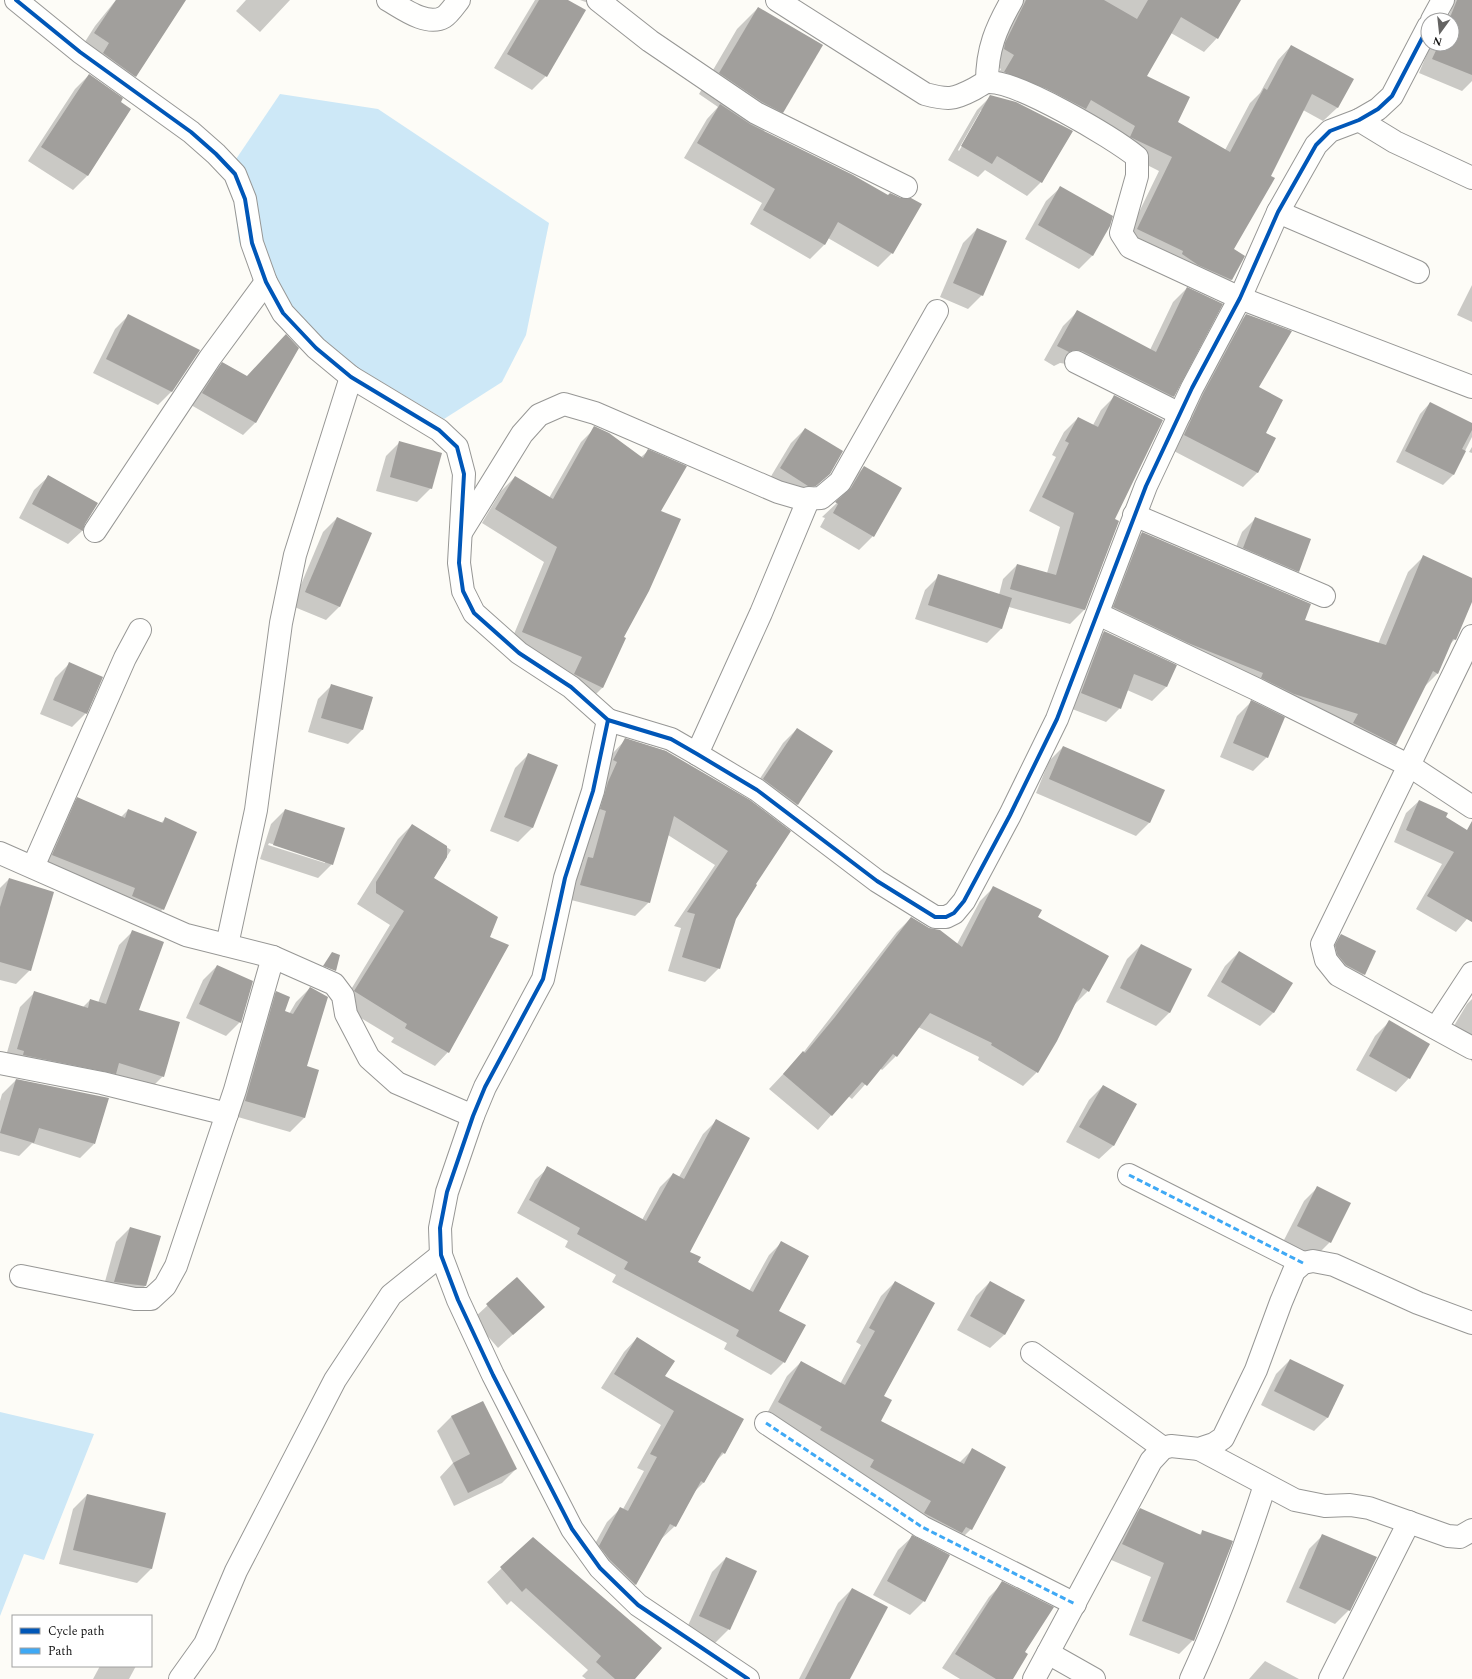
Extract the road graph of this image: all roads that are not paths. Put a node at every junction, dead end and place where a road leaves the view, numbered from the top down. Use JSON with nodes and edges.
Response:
{"nodes":[{"id":1,"x":16,"y":0,"type":"edge"},
{"id":2,"x":388,"y":0,"type":"edge"},
{"id":3,"x":459,"y":0,"type":"edge"},
{"id":4,"x":598,"y":0,"type":"edge"},
{"id":5,"x":777,"y":0,"type":"edge"},
{"id":6,"x":1012,"y":0,"type":"edge"},
{"id":7,"x":1443,"y":0,"type":"edge"},
{"id":8,"x":1436,"y":12,"type":"edge"},
{"id":9,"x":1420,"y":42,"type":"edge"},
{"id":10,"x":987,"y":82,"type":"junction"},
{"id":11,"x":1359,"y":120,"type":"junction"},
{"id":12,"x":1472,"y":178,"type":"edge"},
{"id":13,"x":906,"y":187,"type":"dead end"},
{"id":14,"x":1278,"y":212,"type":"junction"},
{"id":15,"x":1418,"y":272,"type":"dead end"},
{"id":16,"x":266,"y":282,"type":"junction"},
{"id":17,"x":1240,"y":298,"type":"junction"},
{"id":18,"x":937,"y":311,"type":"dead end"},
{"id":19,"x":1076,"y":362,"type":"dead end"},
{"id":20,"x":351,"y":377,"type":"junction"},
{"id":21,"x":1472,"y":387,"type":"edge"},
{"id":22,"x":1180,"y":414,"type":"junction"},
{"id":23,"x":809,"y":498,"type":"junction"},
{"id":24,"x":1134,"y":515,"type":"junction"},
{"id":25,"x":95,"y":531,"type":"dead end"},
{"id":26,"x":461,"y":532,"type":"junction"},
{"id":27,"x":1324,"y":596,"type":"dead end"},
{"id":28,"x":1098,"y":614,"type":"junction"},
{"id":29,"x":140,"y":630,"type":"dead end"},
{"id":30,"x":1472,"y":636,"type":"edge"},
{"id":31,"x":608,"y":720,"type":"junction"},
{"id":32,"x":697,"y":754,"type":"junction"},
{"id":33,"x":1410,"y":766,"type":"junction"},
{"id":34,"x":1472,"y":807,"type":"edge"},
{"id":35,"x":0,"y":853,"type":"edge"},
{"id":36,"x":33,"y":867,"type":"junction"},
{"id":37,"x":227,"y":945,"type":"junction"},
{"id":38,"x":273,"y":958,"type":"junction"},
{"id":39,"x":1472,"y":973,"type":"edge"},
{"id":40,"x":1436,"y":1028,"type":"junction"},
{"id":41,"x":1472,"y":1048,"type":"edge"},
{"id":42,"x":0,"y":1063,"type":"edge"},
{"id":43,"x":227,"y":1114,"type":"junction"},
{"id":44,"x":473,"y":1116,"type":"junction"},
{"id":45,"x":1129,"y":1175,"type":"dead end"},
{"id":46,"x":441,"y":1255,"type":"junction"},
{"id":47,"x":1303,"y":1263,"type":"junction"},
{"id":48,"x":21,"y":1276,"type":"dead end"},
{"id":49,"x":1471,"y":1320,"type":"edge"},
{"id":50,"x":1032,"y":1353,"type":"dead end"},
{"id":51,"x":766,"y":1423,"type":"dead end"},
{"id":52,"x":1163,"y":1448,"type":"junction"},
{"id":53,"x":1199,"y":1449,"type":"junction"},
{"id":54,"x":1265,"y":1485,"type":"junction"},
{"id":55,"x":1409,"y":1522,"type":"junction"},
{"id":56,"x":1472,"y":1530,"type":"edge"},
{"id":57,"x":1075,"y":1604,"type":"junction"},
{"id":58,"x":1048,"y":1653,"type":"junction"},
{"id":59,"x":180,"y":1679,"type":"edge"},
{"id":60,"x":748,"y":1679,"type":"edge"},
{"id":61,"x":1034,"y":1679,"type":"edge"},
{"id":62,"x":1094,"y":1679,"type":"edge"},
{"id":63,"x":1191,"y":1679,"type":"edge"},
{"id":64,"x":1330,"y":1679,"type":"edge"}],
"edges":[{"from":1,"to":16,"type":"street"},
{"from":2,"to":3,"type":"street"},
{"from":4,"to":13,"type":"street"},
{"from":5,"to":10,"type":"street"},
{"from":6,"to":10,"type":"street"},
{"from":7,"to":8,"type":"street"},
{"from":9,"to":11,"type":"street"},
{"from":10,"to":17,"type":"street"},
{"from":11,"to":12,"type":"street"},
{"from":11,"to":14,"type":"street"},
{"from":14,"to":15,"type":"street"},
{"from":14,"to":17,"type":"street"},
{"from":16,"to":20,"type":"street"},
{"from":16,"to":25,"type":"street"},
{"from":17,"to":21,"type":"street"},
{"from":17,"to":22,"type":"street"},
{"from":18,"to":23,"type":"street"},
{"from":19,"to":22,"type":"street"},
{"from":20,"to":26,"type":"street"},
{"from":20,"to":37,"type":"street"},
{"from":22,"to":24,"type":"street"},
{"from":23,"to":26,"type":"street"},
{"from":23,"to":32,"type":"street"},
{"from":24,"to":27,"type":"street"},
{"from":24,"to":28,"type":"street"},
{"from":26,"to":31,"type":"street"},
{"from":28,"to":32,"type":"street"},
{"from":28,"to":33,"type":"street"},
{"from":29,"to":36,"type":"street"},
{"from":30,"to":33,"type":"street"},
{"from":31,"to":32,"type":"street"},
{"from":31,"to":44,"type":"street"},
{"from":33,"to":34,"type":"street"},
{"from":33,"to":40,"type":"street"},
{"from":35,"to":36,"type":"street"},
{"from":36,"to":37,"type":"street"},
{"from":37,"to":38,"type":"street"},
{"from":38,"to":43,"type":"street"},
{"from":38,"to":44,"type":"street"},
{"from":39,"to":40,"type":"street"},
{"from":40,"to":41,"type":"street"},
{"from":42,"to":43,"type":"street"},
{"from":43,"to":48,"type":"street"},
{"from":44,"to":46,"type":"street"},
{"from":45,"to":47,"type":"street"},
{"from":46,"to":59,"type":"street"},
{"from":46,"to":60,"type":"street"},
{"from":47,"to":49,"type":"street"},
{"from":47,"to":53,"type":"street"},
{"from":50,"to":52,"type":"street"},
{"from":51,"to":57,"type":"street"},
{"from":52,"to":53,"type":"street"},
{"from":52,"to":57,"type":"street"},
{"from":53,"to":54,"type":"street"},
{"from":54,"to":55,"type":"street"},
{"from":54,"to":63,"type":"street"},
{"from":55,"to":56,"type":"street"},
{"from":55,"to":64,"type":"street"},
{"from":57,"to":58,"type":"street"},
{"from":58,"to":61,"type":"street"},
{"from":58,"to":62,"type":"street"}]}
